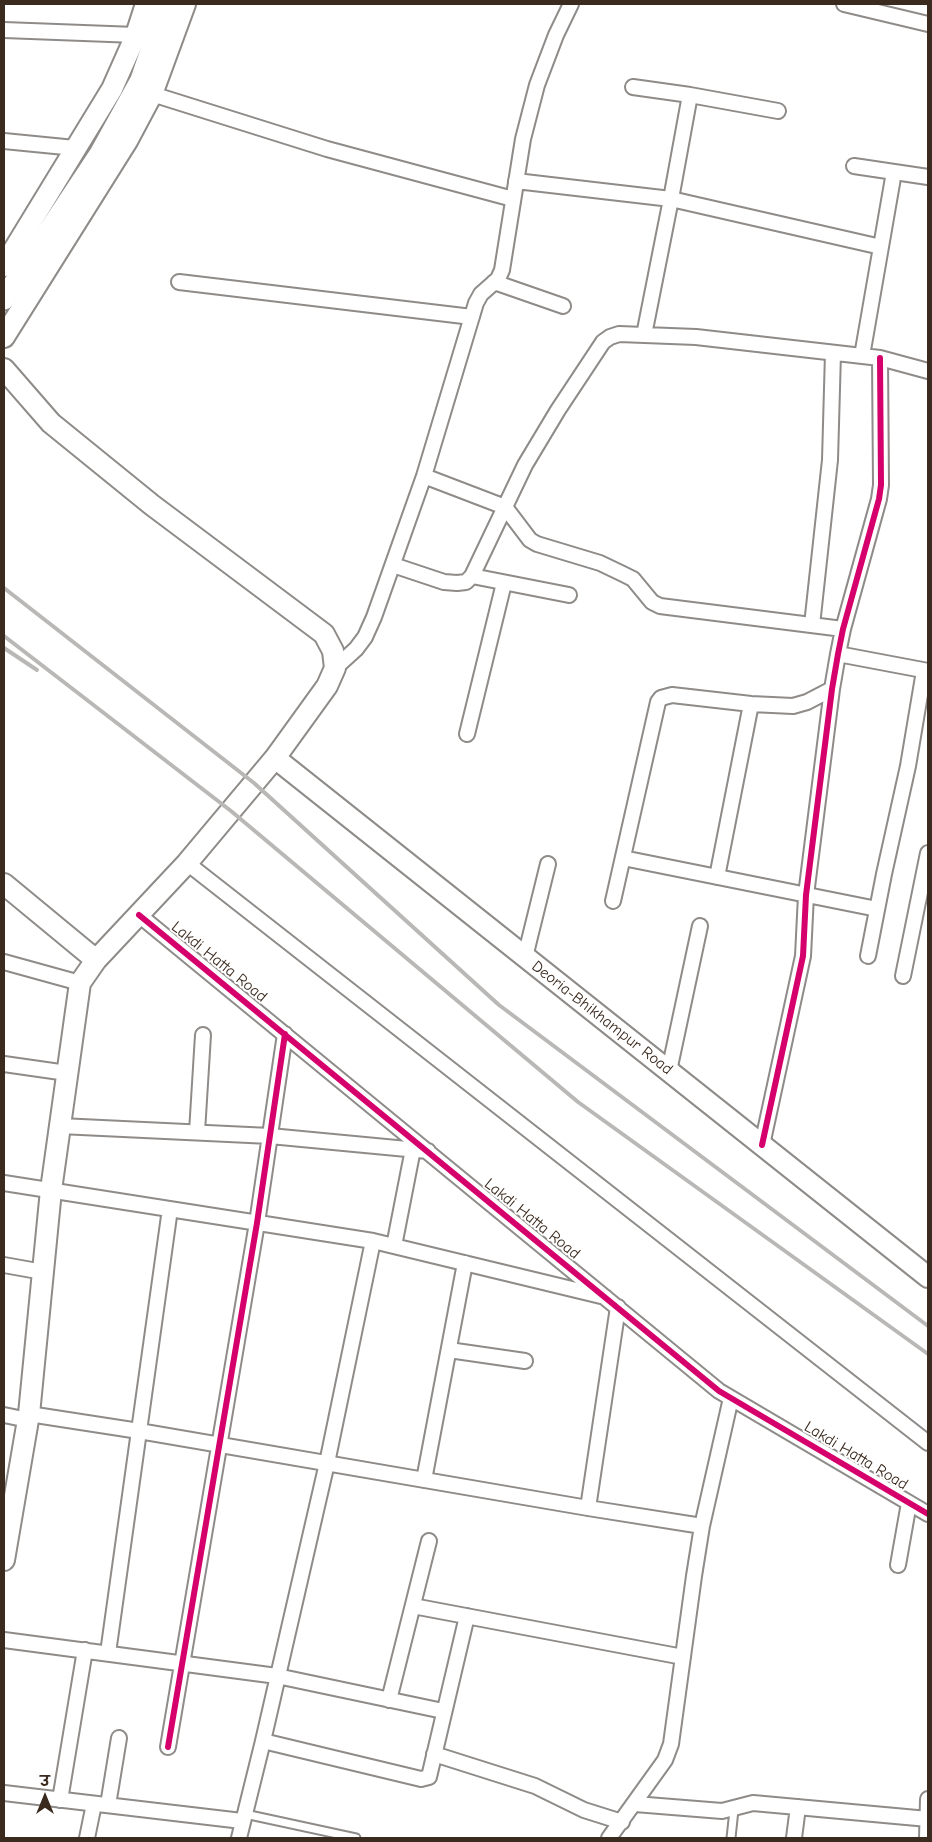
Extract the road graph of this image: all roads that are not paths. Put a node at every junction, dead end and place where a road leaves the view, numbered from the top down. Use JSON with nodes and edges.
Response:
{"nodes":[{"id":1,"x":146,"y":4,"type":"edge"},
{"id":2,"x":167,"y":4,"type":"edge"},
{"id":3,"x":185,"y":4,"type":"edge"},
{"id":4,"x":571,"y":4,"type":"edge"},
{"id":5,"x":844,"y":4,"type":"edge"},
{"id":6,"x":928,"y":24,"type":"edge"},
{"id":7,"x":4,"y":30,"type":"edge"},
{"id":8,"x":136,"y":35,"type":"junction"},
{"id":9,"x":633,"y":88,"type":"dead end"},
{"id":10,"x":152,"y":94,"type":"junction"},
{"id":11,"x":690,"y":95,"type":"junction"},
{"id":12,"x":778,"y":110,"type":"dead end"},
{"id":13,"x":4,"y":142,"type":"edge"},
{"id":14,"x":76,"y":148,"type":"junction"},
{"id":15,"x":854,"y":166,"type":"dead end"},
{"id":16,"x":894,"y":172,"type":"junction"},
{"id":17,"x":928,"y":177,"type":"edge"},
{"id":18,"x":516,"y":182,"type":"junction"},
{"id":19,"x":671,"y":199,"type":"junction"},
{"id":20,"x":513,"y":200,"type":"junction"},
{"id":21,"x":881,"y":247,"type":"junction"},
{"id":22,"x":4,"y":266,"type":"edge"},
{"id":23,"x":179,"y":282,"type":"dead end"},
{"id":24,"x":494,"y":282,"type":"junction"},
{"id":25,"x":4,"y":299,"type":"edge"},
{"id":26,"x":563,"y":306,"type":"dead end"},
{"id":27,"x":472,"y":316,"type":"junction"},
{"id":28,"x":644,"y":335,"type":"junction"},
{"id":29,"x":4,"y":336,"type":"edge"},
{"id":30,"x":833,"y":353,"type":"junction"},
{"id":31,"x":862,"y":356,"type":"junction"},
{"id":32,"x":880,"y":358,"type":"junction"},
{"id":33,"x":4,"y":370,"type":"edge"},
{"id":34,"x":928,"y":371,"type":"edge"},
{"id":35,"x":424,"y":476,"type":"junction"},
{"id":36,"x":505,"y":507,"type":"junction"},
{"id":37,"x":393,"y":565,"type":"junction"},
{"id":38,"x":472,"y":576,"type":"junction"},
{"id":39,"x":504,"y":583,"type":"junction"},
{"id":40,"x":569,"y":595,"type":"dead end"},
{"id":41,"x":812,"y":625,"type":"junction"},
{"id":42,"x":842,"y":630,"type":"junction"},
{"id":43,"x":838,"y":654,"type":"junction"},
{"id":44,"x":335,"y":668,"type":"junction"},
{"id":45,"x":926,"y":671,"type":"edge"},
{"id":46,"x":832,"y":689,"type":"junction"},
{"id":47,"x":751,"y":704,"type":"junction"},
{"id":48,"x":467,"y":734,"type":"dead end"},
{"id":49,"x":275,"y":758,"type":"junction"},
{"id":50,"x":928,"y":853,"type":"edge"},
{"id":51,"x":623,"y":858,"type":"junction"},
{"id":52,"x":187,"y":863,"type":"junction"},
{"id":53,"x":548,"y":864,"type":"dead end"},
{"id":54,"x":717,"y":877,"type":"junction"},
{"id":55,"x":4,"y":884,"type":"edge"},
{"id":56,"x":806,"y":895,"type":"junction"},
{"id":57,"x":613,"y":901,"type":"dead end"},
{"id":58,"x":877,"y":909,"type":"junction"},
{"id":59,"x":139,"y":915,"type":"junction"},
{"id":60,"x":700,"y":926,"type":"dead end"},
{"id":61,"x":868,"y":956,"type":"dead end"},
{"id":62,"x":525,"y":957,"type":"junction"},
{"id":63,"x":96,"y":960,"type":"junction"},
{"id":64,"x":4,"y":962,"type":"edge"},
{"id":65,"x":903,"y":976,"type":"dead end"},
{"id":66,"x":80,"y":983,"type":"junction"},
{"id":67,"x":203,"y":1034,"type":"dead end"},
{"id":68,"x":285,"y":1034,"type":"junction"},
{"id":69,"x":4,"y":1064,"type":"edge"},
{"id":70,"x":669,"y":1071,"type":"junction"},
{"id":71,"x":67,"y":1074,"type":"junction"},
{"id":72,"x":60,"y":1126,"type":"junction"},
{"id":73,"x":197,"y":1132,"type":"junction"},
{"id":74,"x":270,"y":1136,"type":"junction"},
{"id":75,"x":762,"y":1145,"type":"junction"},
{"id":76,"x":413,"y":1150,"type":"junction"},
{"id":77,"x":428,"y":1151,"type":"junction"},
{"id":78,"x":4,"y":1184,"type":"edge"},
{"id":79,"x":51,"y":1190,"type":"junction"},
{"id":80,"x":170,"y":1209,"type":"junction"},
{"id":81,"x":256,"y":1223,"type":"junction"},
{"id":82,"x":372,"y":1241,"type":"junction"},
{"id":83,"x":394,"y":1246,"type":"junction"},
{"id":84,"x":465,"y":1263,"type":"junction"},
{"id":85,"x":4,"y":1265,"type":"edge"},
{"id":86,"x":43,"y":1272,"type":"junction"},
{"id":87,"x":928,"y":1277,"type":"edge"},
{"id":88,"x":613,"y":1302,"type":"junction"},
{"id":89,"x":448,"y":1350,"type":"junction"},
{"id":90,"x":525,"y":1361,"type":"dead end"},
{"id":91,"x":731,"y":1398,"type":"junction"},
{"id":92,"x":4,"y":1415,"type":"edge"},
{"id":93,"x":28,"y":1417,"type":"junction"},
{"id":94,"x":139,"y":1431,"type":"junction"},
{"id":95,"x":928,"y":1443,"type":"edge"},
{"id":96,"x":218,"y":1444,"type":"junction"},
{"id":97,"x":327,"y":1463,"type":"junction"},
{"id":98,"x":424,"y":1480,"type":"junction"},
{"id":99,"x":909,"y":1503,"type":"junction"},
{"id":100,"x":588,"y":1508,"type":"junction"},
{"id":101,"x":928,"y":1514,"type":"edge"},
{"id":102,"x":702,"y":1526,"type":"junction"},
{"id":103,"x":428,"y":1541,"type":"dead end"},
{"id":104,"x":4,"y":1560,"type":"edge"},
{"id":105,"x":898,"y":1565,"type":"dead end"},
{"id":106,"x":413,"y":1606,"type":"junction"},
{"id":107,"x":467,"y":1616,"type":"junction"},
{"id":108,"x":4,"y":1640,"type":"edge"},
{"id":109,"x":85,"y":1650,"type":"junction"},
{"id":110,"x":108,"y":1653,"type":"junction"},
{"id":111,"x":683,"y":1657,"type":"junction"},
{"id":112,"x":182,"y":1663,"type":"junction"},
{"id":113,"x":277,"y":1676,"type":"junction"},
{"id":114,"x":390,"y":1700,"type":"junction"},
{"id":115,"x":443,"y":1711,"type":"junction"},
{"id":116,"x":119,"y":1738,"type":"dead end"},
{"id":117,"x":263,"y":1741,"type":"junction"},
{"id":118,"x":168,"y":1747,"type":"dead end"},
{"id":119,"x":434,"y":1754,"type":"junction"},
{"id":120,"x":4,"y":1793,"type":"edge"},
{"id":121,"x":928,"y":1799,"type":"edge"},
{"id":122,"x":60,"y":1800,"type":"junction"},
{"id":123,"x":94,"y":1804,"type":"junction"},
{"id":124,"x":635,"y":1804,"type":"junction"},
{"id":125,"x":108,"y":1805,"type":"junction"},
{"id":126,"x":798,"y":1807,"type":"junction"},
{"id":127,"x":734,"y":1810,"type":"junction"},
{"id":128,"x":243,"y":1818,"type":"junction"},
{"id":129,"x":927,"y":1819,"type":"edge"},
{"id":130,"x":622,"y":1822,"type":"junction"},
{"id":131,"x":87,"y":1838,"type":"edge"},
{"id":132,"x":239,"y":1838,"type":"edge"},
{"id":133,"x":356,"y":1838,"type":"edge"},
{"id":134,"x":609,"y":1838,"type":"edge"},
{"id":135,"x":731,"y":1838,"type":"edge"},
{"id":136,"x":794,"y":1838,"type":"edge"},
{"id":137,"x":926,"y":1838,"type":"edge"}],
"edges":[{"from":1,"to":8,"type":"main road"},
{"from":2,"to":25,"type":"main road"},
{"from":3,"to":10,"type":"main road"},
{"from":4,"to":18,"type":"street"},
{"from":5,"to":6,"type":"street"},
{"from":7,"to":8,"type":"street"},
{"from":8,"to":14,"type":"main road"},
{"from":9,"to":11,"type":"street"},
{"from":10,"to":20,"type":"street"},
{"from":10,"to":29,"type":"main road"},
{"from":11,"to":12,"type":"street"},
{"from":11,"to":19,"type":"street"},
{"from":13,"to":14,"type":"street"},
{"from":14,"to":22,"type":"main road"},
{"from":15,"to":16,"type":"street"},
{"from":16,"to":17,"type":"street"},
{"from":16,"to":21,"type":"street"},
{"from":18,"to":19,"type":"street"},
{"from":18,"to":20,"type":"street"},
{"from":19,"to":21,"type":"street"},
{"from":19,"to":28,"type":"street"},
{"from":20,"to":24,"type":"street"},
{"from":21,"to":31,"type":"street"},
{"from":23,"to":27,"type":"street"},
{"from":24,"to":26,"type":"street"},
{"from":24,"to":27,"type":"street"},
{"from":27,"to":35,"type":"street"},
{"from":28,"to":30,"type":"street"},
{"from":28,"to":36,"type":"street"},
{"from":30,"to":31,"type":"street"},
{"from":30,"to":41,"type":"street"},
{"from":31,"to":32,"type":"street"},
{"from":32,"to":34,"type":"street"},
{"from":32,"to":42,"type":"street"},
{"from":33,"to":44,"type":"main road"},
{"from":35,"to":36,"type":"street"},
{"from":35,"to":37,"type":"street"},
{"from":36,"to":38,"type":"street"},
{"from":36,"to":41,"type":"street"},
{"from":37,"to":38,"type":"street"},
{"from":37,"to":44,"type":"street"},
{"from":38,"to":39,"type":"street"},
{"from":39,"to":40,"type":"street"},
{"from":39,"to":48,"type":"street"},
{"from":41,"to":42,"type":"street"},
{"from":42,"to":43,"type":"street"},
{"from":43,"to":45,"type":"street"},
{"from":43,"to":46,"type":"street"},
{"from":44,"to":49,"type":"main road"},
{"from":45,"to":58,"type":"street"},
{"from":46,"to":47,"type":"street"},
{"from":46,"to":56,"type":"street"},
{"from":47,"to":51,"type":"street"},
{"from":47,"to":54,"type":"street"},
{"from":49,"to":52,"type":"main road"},
{"from":49,"to":62,"type":"main road","name":"Deoria-Bhikhampur Road"},
{"from":50,"to":65,"type":"street"},
{"from":51,"to":54,"type":"street"},
{"from":51,"to":57,"type":"street"},
{"from":52,"to":59,"type":"main road"},
{"from":52,"to":95,"type":"street"},
{"from":53,"to":62,"type":"street"},
{"from":54,"to":56,"type":"street"},
{"from":55,"to":63,"type":"main road"},
{"from":56,"to":58,"type":"street"},
{"from":56,"to":75,"type":"street"},
{"from":58,"to":61,"type":"street"},
{"from":59,"to":63,"type":"main road"},
{"from":59,"to":68,"type":"street","name":"Lakdi Hatta Road"},
{"from":60,"to":70,"type":"street"},
{"from":62,"to":70,"type":"main road","name":"Deoria-Bhikhampur Road"},
{"from":63,"to":66,"type":"main road"},
{"from":64,"to":66,"type":"street"},
{"from":66,"to":71,"type":"main road"},
{"from":67,"to":73,"type":"street"},
{"from":68,"to":74,"type":"street"},
{"from":68,"to":77,"type":"street","name":"Lakdi Hatta Road"},
{"from":69,"to":71,"type":"street"},
{"from":70,"to":75,"type":"main road","name":"Deoria-Bhikhampur Road"},
{"from":71,"to":72,"type":"main road"},
{"from":72,"to":73,"type":"street"},
{"from":72,"to":79,"type":"main road"},
{"from":73,"to":74,"type":"street"},
{"from":74,"to":76,"type":"street"},
{"from":74,"to":81,"type":"street"},
{"from":75,"to":87,"type":"main road","name":"Deoria-Bhikhampur Road"},
{"from":76,"to":77,"type":"street"},
{"from":76,"to":83,"type":"street"},
{"from":77,"to":88,"type":"street","name":"Lakdi Hatta Road"},
{"from":78,"to":79,"type":"street"},
{"from":79,"to":80,"type":"street"},
{"from":79,"to":86,"type":"main road"},
{"from":80,"to":81,"type":"street"},
{"from":80,"to":94,"type":"street"},
{"from":81,"to":82,"type":"street"},
{"from":81,"to":96,"type":"street"},
{"from":82,"to":83,"type":"street"},
{"from":82,"to":97,"type":"street"},
{"from":83,"to":84,"type":"street"},
{"from":84,"to":88,"type":"street"},
{"from":84,"to":89,"type":"street"},
{"from":85,"to":86,"type":"street"},
{"from":86,"to":93,"type":"main road"},
{"from":88,"to":91,"type":"street","name":"Lakdi Hatta Road"},
{"from":88,"to":100,"type":"street"},
{"from":89,"to":90,"type":"street"},
{"from":89,"to":98,"type":"street"},
{"from":91,"to":99,"type":"street","name":"Lakdi Hatta Road"},
{"from":91,"to":102,"type":"street"},
{"from":92,"to":93,"type":"street"},
{"from":93,"to":94,"type":"street"},
{"from":93,"to":104,"type":"main road"},
{"from":94,"to":96,"type":"street"},
{"from":94,"to":110,"type":"street"},
{"from":96,"to":97,"type":"street"},
{"from":96,"to":112,"type":"street"},
{"from":97,"to":98,"type":"street"},
{"from":97,"to":113,"type":"street"},
{"from":98,"to":100,"type":"street"},
{"from":99,"to":101,"type":"street","name":"Lakdi Hatta Road"},
{"from":99,"to":105,"type":"street"},
{"from":100,"to":102,"type":"street"},
{"from":102,"to":111,"type":"street"},
{"from":103,"to":106,"type":"street"},
{"from":106,"to":107,"type":"street"},
{"from":106,"to":114,"type":"street"},
{"from":107,"to":111,"type":"street"},
{"from":107,"to":115,"type":"street"},
{"from":108,"to":109,"type":"street"},
{"from":109,"to":110,"type":"street"},
{"from":109,"to":122,"type":"street"},
{"from":110,"to":112,"type":"street"},
{"from":111,"to":124,"type":"street"},
{"from":112,"to":113,"type":"street"},
{"from":112,"to":118,"type":"street"},
{"from":113,"to":114,"type":"street"},
{"from":113,"to":117,"type":"street"},
{"from":114,"to":115,"type":"street"},
{"from":115,"to":119,"type":"street"},
{"from":116,"to":125,"type":"street"},
{"from":117,"to":119,"type":"street"},
{"from":117,"to":128,"type":"street"},
{"from":119,"to":130,"type":"street"},
{"from":120,"to":122,"type":"street"},
{"from":121,"to":129,"type":"street"},
{"from":122,"to":123,"type":"street"},
{"from":123,"to":125,"type":"street"},
{"from":123,"to":131,"type":"street"},
{"from":124,"to":127,"type":"street"},
{"from":124,"to":130,"type":"street"},
{"from":125,"to":128,"type":"street"},
{"from":126,"to":127,"type":"street"},
{"from":126,"to":129,"type":"street"},
{"from":126,"to":136,"type":"street"},
{"from":127,"to":135,"type":"lane"},
{"from":128,"to":132,"type":"street"},
{"from":128,"to":133,"type":"lane"},
{"from":129,"to":137,"type":"street"},
{"from":130,"to":134,"type":"street"}]}
